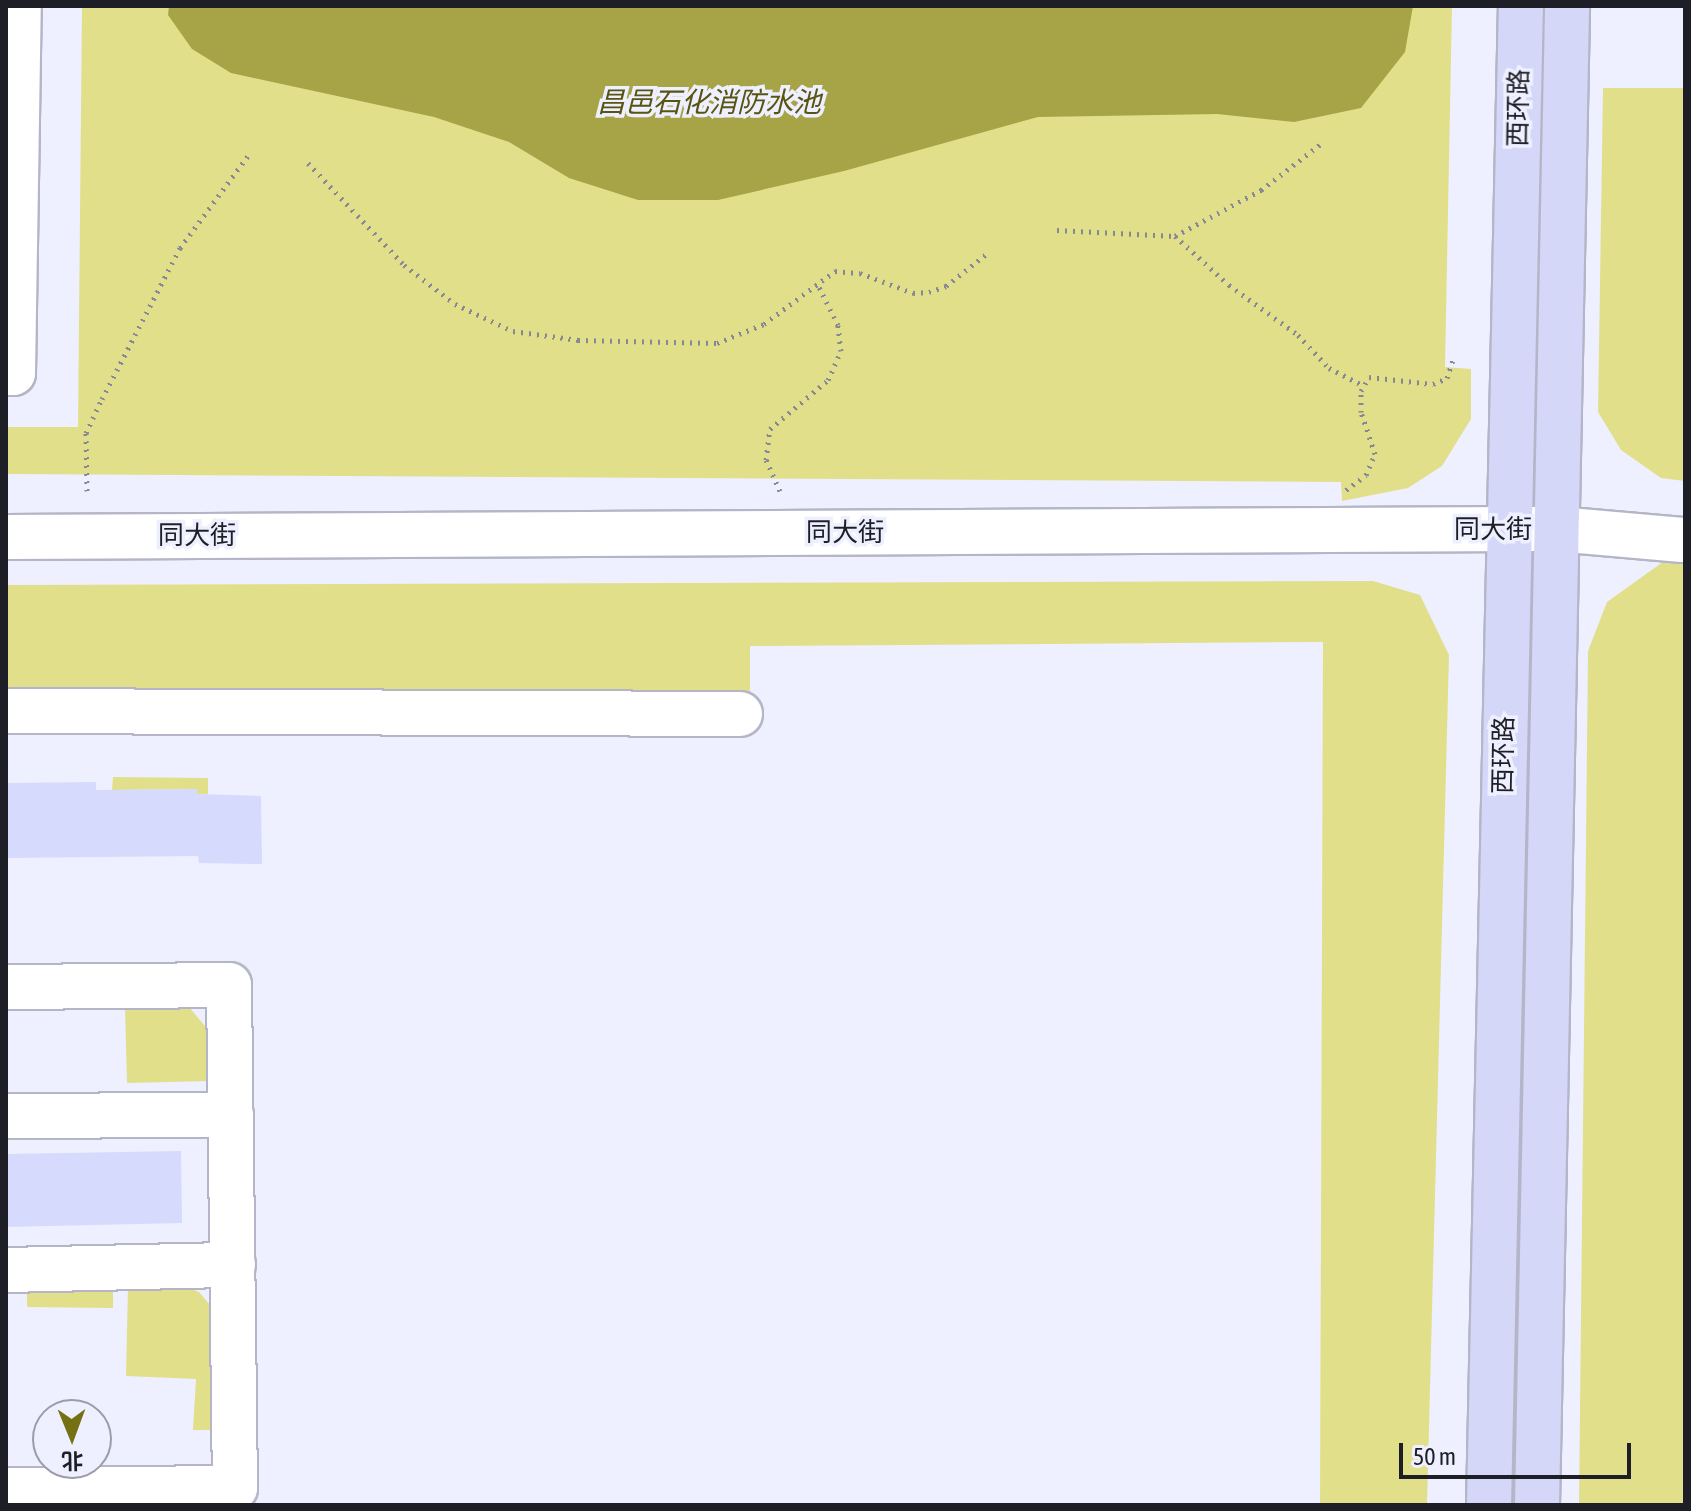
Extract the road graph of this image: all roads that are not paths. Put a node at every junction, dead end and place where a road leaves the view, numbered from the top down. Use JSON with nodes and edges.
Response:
{"nodes":[{"id":1,"x":19,"y":6,"type":"edge"},
{"id":2,"x":1521,"y":6,"type":"edge"},
{"id":3,"x":1567,"y":6,"type":"edge"},
{"id":4,"x":6,"y":373,"type":"edge"},
{"id":5,"x":1508,"y":529,"type":"junction"},
{"id":6,"x":1557,"y":529,"type":"junction"},
{"id":7,"x":6,"y":537,"type":"edge"},
{"id":8,"x":1683,"y":540,"type":"dead end"},
{"id":9,"x":6,"y":711,"type":"edge"},
{"id":10,"x":740,"y":714,"type":"dead end"},
{"id":11,"x":6,"y":987,"type":"edge"},
{"id":12,"x":231,"y":1115,"type":"junction"},
{"id":13,"x":6,"y":1116,"type":"edge"},
{"id":14,"x":233,"y":1265,"type":"junction"},
{"id":15,"x":6,"y":1270,"type":"edge"},
{"id":16,"x":6,"y":1490,"type":"edge"},
{"id":17,"x":1489,"y":1505,"type":"edge"},
{"id":18,"x":1537,"y":1505,"type":"edge"}],
"edges":[{"from":1,"to":4,"type":"street"},
{"from":2,"to":5,"type":"main road","name":"西环路"},
{"from":3,"to":6,"type":"main road","name":"西环路"},
{"from":5,"to":6,"type":"street","name":"同大街"},
{"from":5,"to":7,"type":"street","name":"同大街"},
{"from":5,"to":17,"type":"main road","name":"西环路"},
{"from":6,"to":8,"type":"street","name":"同大街"},
{"from":6,"to":18,"type":"main road","name":"西环路"},
{"from":9,"to":10,"type":"street"},
{"from":11,"to":12,"type":"street"},
{"from":12,"to":13,"type":"street"},
{"from":12,"to":14,"type":"street"},
{"from":14,"to":15,"type":"street"},
{"from":14,"to":16,"type":"street"}]}
